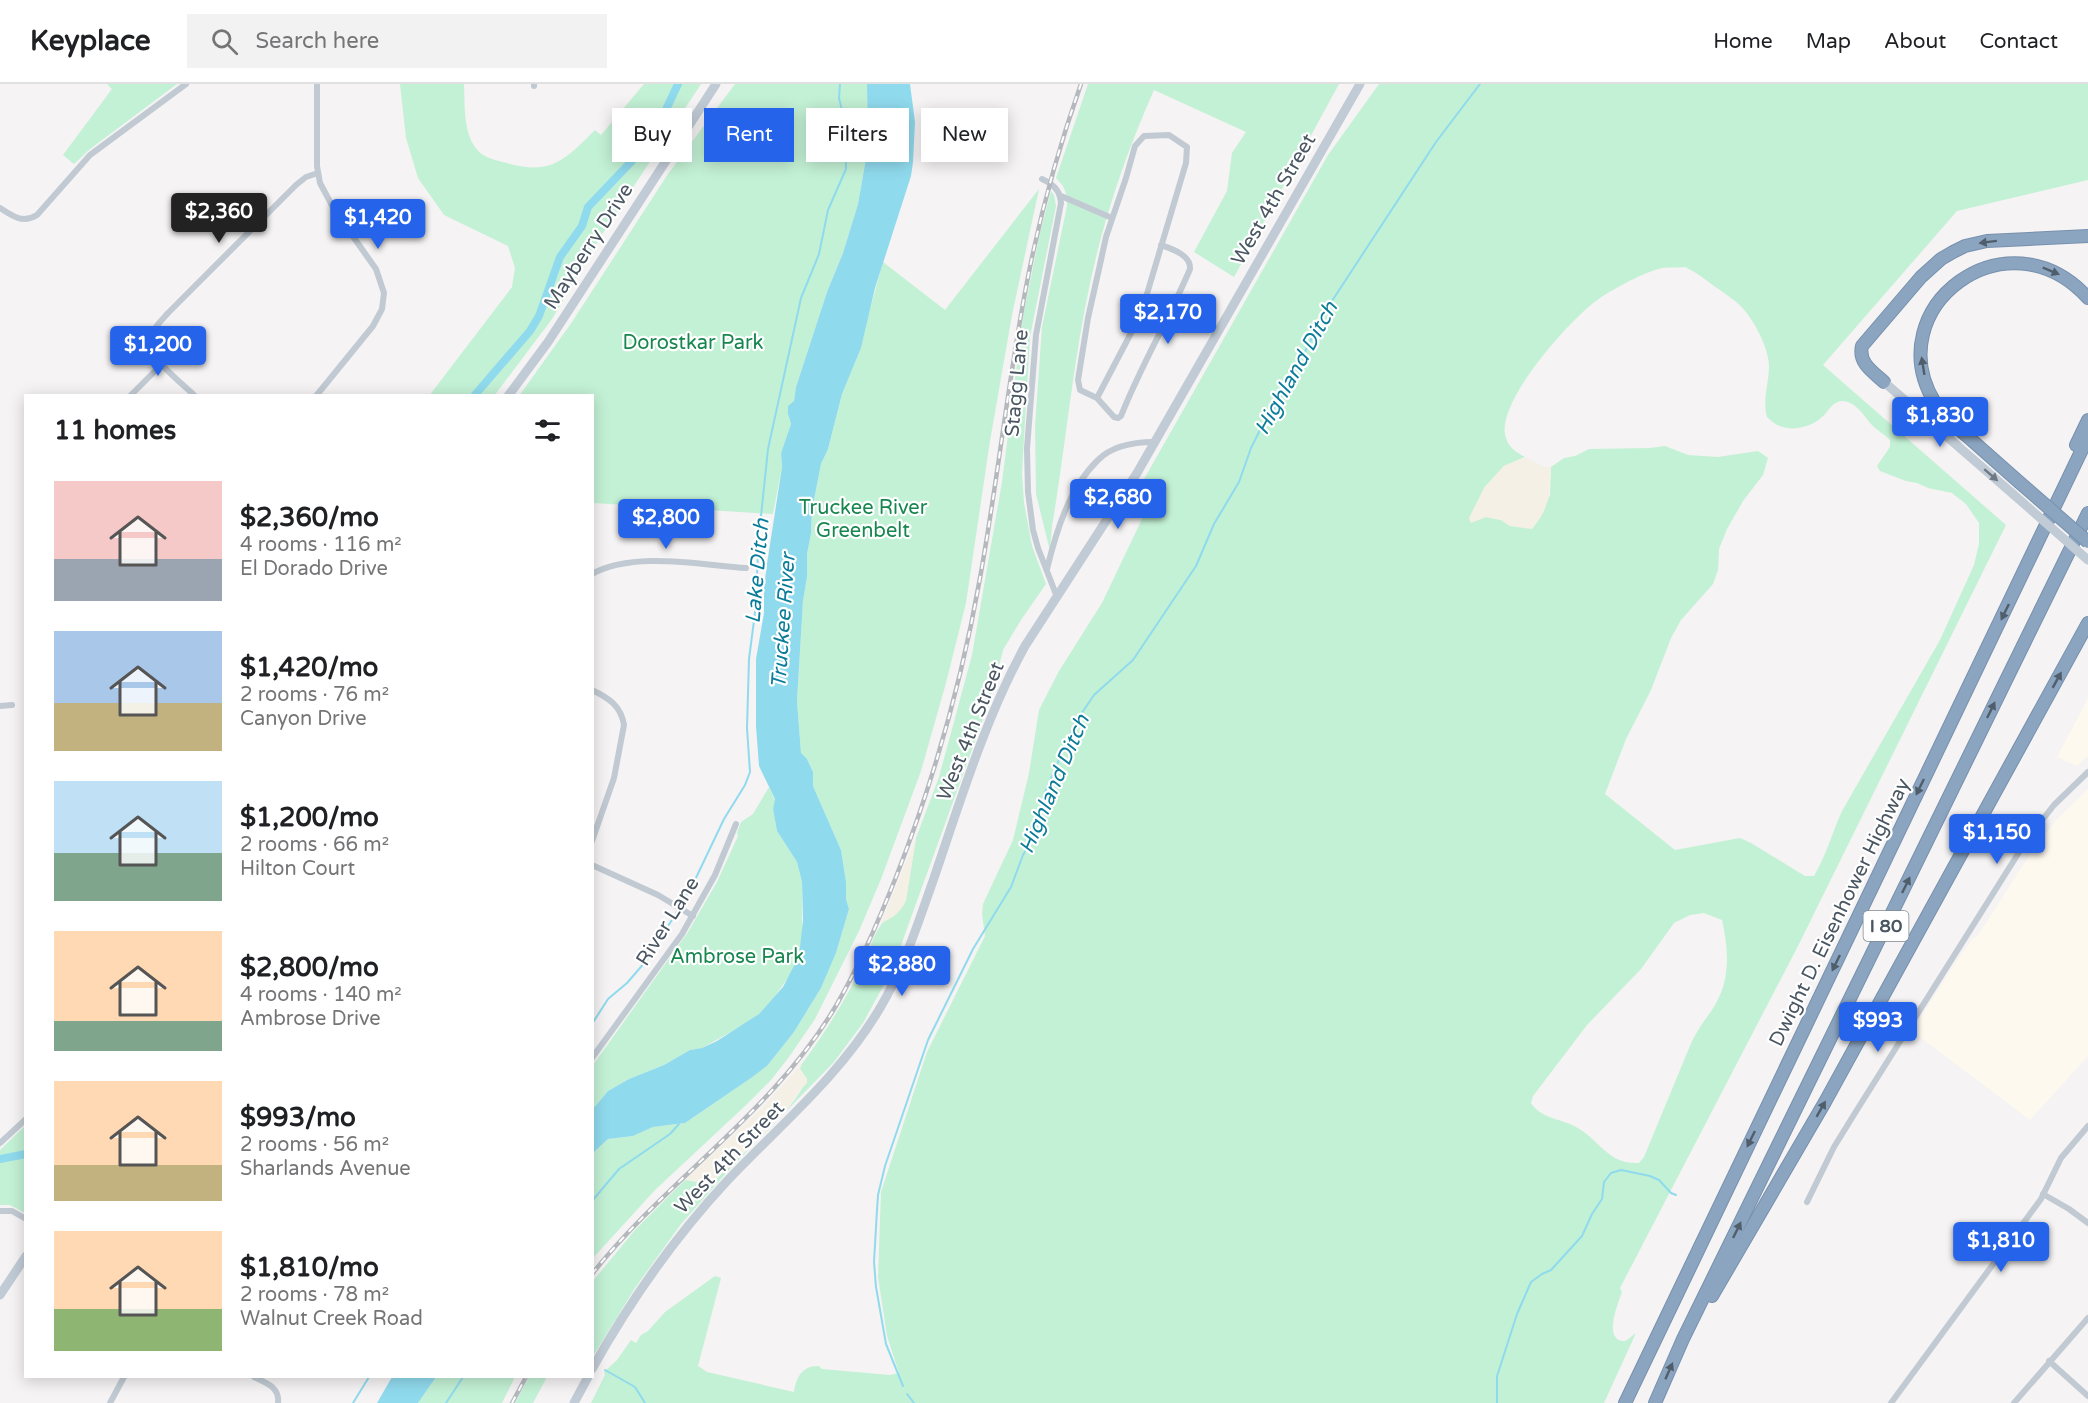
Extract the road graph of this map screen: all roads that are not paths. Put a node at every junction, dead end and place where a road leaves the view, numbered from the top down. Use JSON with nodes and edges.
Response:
{"nodes":[{"id":1,"x":186,"y":84,"type":"edge"},
{"id":2,"x":317,"y":84,"type":"edge"},
{"id":3,"x":716,"y":84,"type":"edge"},
{"id":4,"x":1360,"y":84,"type":"edge"},
{"id":5,"x":318,"y":173,"type":"junction"},
{"id":6,"x":1042,"y":179,"type":"dead end"},
{"id":7,"x":1061,"y":196,"type":"junction"},
{"id":8,"x":0,"y":208,"type":"edge"},
{"id":9,"x":1112,"y":218,"type":"junction"},
{"id":10,"x":2088,"y":236,"type":"edge"},
{"id":11,"x":1161,"y":245,"type":"junction"},
{"id":12,"x":2088,"y":298,"type":"edge"},
{"id":13,"x":162,"y":364,"type":"junction"},
{"id":14,"x":1884,"y":381,"type":"joint"},
{"id":15,"x":132,"y":394,"type":"edge"},
{"id":16,"x":193,"y":394,"type":"edge"},
{"id":17,"x":318,"y":394,"type":"edge"},
{"id":18,"x":509,"y":394,"type":"edge"},
{"id":19,"x":1097,"y":398,"type":"junction"},
{"id":20,"x":2088,"y":420,"type":"edge"},
{"id":21,"x":2088,"y":437,"type":"edge"},
{"id":22,"x":1154,"y":442,"type":"junction"},
{"id":23,"x":2088,"y":513,"type":"edge"},
{"id":24,"x":2088,"y":542,"type":"edge"},
{"id":25,"x":2030,"y":559,"type":"junction"},
{"id":26,"x":2088,"y":560,"type":"edge"},
{"id":27,"x":746,"y":568,"type":"dead end"},
{"id":28,"x":1046,"y":571,"type":"junction"},
{"id":29,"x":594,"y":573,"type":"edge"},
{"id":30,"x":1057,"y":597,"type":"junction"},
{"id":31,"x":2088,"y":623,"type":"edge"},
{"id":32,"x":2088,"y":631,"type":"edge"},
{"id":33,"x":2073,"y":651,"type":"junction"},
{"id":34,"x":594,"y":691,"type":"edge"},
{"id":35,"x":12,"y":705,"type":"dead end"},
{"id":36,"x":0,"y":706,"type":"edge"},
{"id":37,"x":2088,"y":772,"type":"edge"},
{"id":38,"x":736,"y":824,"type":"dead end"},
{"id":39,"x":594,"y":835,"type":"edge"},
{"id":40,"x":594,"y":866,"type":"edge"},
{"id":41,"x":693,"y":916,"type":"junction"},
{"id":42,"x":594,"y":1055,"type":"edge"},
{"id":43,"x":24,"y":1121,"type":"edge"},
{"id":44,"x":2088,"y":1126,"type":"edge"},
{"id":45,"x":0,"y":1143,"type":"edge"},
{"id":46,"x":2043,"y":1194,"type":"junction"},
{"id":47,"x":1807,"y":1202,"type":"dead end"},
{"id":48,"x":0,"y":1211,"type":"edge"},
{"id":49,"x":24,"y":1218,"type":"edge"},
{"id":50,"x":2088,"y":1223,"type":"edge"},
{"id":51,"x":24,"y":1259,"type":"edge"},
{"id":52,"x":0,"y":1295,"type":"edge"},
{"id":53,"x":2088,"y":1318,"type":"edge"},
{"id":54,"x":1683,"y":1339,"type":"junction"},
{"id":55,"x":2049,"y":1361,"type":"junction"},
{"id":56,"x":594,"y":1366,"type":"edge"},
{"id":57,"x":123,"y":1378,"type":"edge"},
{"id":58,"x":256,"y":1378,"type":"edge"},
{"id":59,"x":587,"y":1378,"type":"edge"},
{"id":60,"x":2088,"y":1396,"type":"edge"},
{"id":61,"x":110,"y":1403,"type":"edge"},
{"id":62,"x":278,"y":1403,"type":"edge"},
{"id":63,"x":574,"y":1403,"type":"edge"},
{"id":64,"x":1624,"y":1403,"type":"edge"},
{"id":65,"x":1655,"y":1403,"type":"edge"},
{"id":66,"x":1891,"y":1403,"type":"edge"},
{"id":67,"x":2014,"y":1403,"type":"edge"}],
"edges":[{"from":1,"to":8,"type":"street"},
{"from":2,"to":5,"type":"street"},
{"from":3,"to":18,"type":"main road","name":"Mayberry Drive"},
{"from":4,"to":22,"type":"main road","name":"West 4th Street"},
{"from":5,"to":13,"type":"street"},
{"from":5,"to":17,"type":"street"},
{"from":6,"to":7,"type":"street"},
{"from":7,"to":9,"type":"street"},
{"from":7,"to":28,"type":"street","name":"Stagg Lane"},
{"from":9,"to":11,"type":"street"},
{"from":9,"to":19,"type":"street"},
{"from":10,"to":14,"type":"highway","one_way":true},
{"from":11,"to":19,"type":"street"},
{"from":11,"to":19,"type":"street"},
{"from":24,"to":12,"type":"highway","one_way":true,"bridge":true},
{"from":13,"to":15,"type":"street"},
{"from":13,"to":16,"type":"street"},
{"from":14,"to":26,"type":"main road","one_way":true,"bridge":true},
{"from":20,"to":25,"type":"highway"},
{"from":21,"to":25,"type":"highway","name":"Dwight D. Eisenhower Highway","number":"I 80"},
{"from":22,"to":28,"type":"street"},
{"from":22,"to":30,"type":"main road","name":"West 4th Street"},
{"from":54,"to":23,"type":"highway","number":"I 80","one_way":true},
{"from":25,"to":64,"type":"highway","name":"Dwight D. Eisenhower Highway","number":"I 80","one_way":true},
{"from":27,"to":29,"type":"street"},
{"from":28,"to":30,"type":"street","name":"Stagg Lane"},
{"from":30,"to":56,"type":"main road","name":"West 4th Street"},
{"from":31,"to":33,"type":"highway"},
{"from":32,"to":33,"type":"highway"},
{"from":54,"to":33,"type":"highway","one_way":true},
{"from":34,"to":39,"type":"street"},
{"from":35,"to":36,"type":"street"},
{"from":37,"to":47,"type":"street"},
{"from":38,"to":41,"type":"street","name":"River Lane"},
{"from":40,"to":41,"type":"street"},
{"from":41,"to":42,"type":"street","name":"River Lane"},
{"from":43,"to":45,"type":"street"},
{"from":44,"to":46,"type":"street"},
{"from":46,"to":50,"type":"street"},
{"from":46,"to":66,"type":"street"},
{"from":48,"to":49,"type":"street"},
{"from":51,"to":52,"type":"main road"},
{"from":53,"to":55,"type":"street"},
{"from":65,"to":54,"type":"highway","number":"I 80","one_way":true},
{"from":55,"to":60,"type":"street"},
{"from":55,"to":67,"type":"street"},
{"from":57,"to":61,"type":"street"},
{"from":58,"to":62,"type":"street"},
{"from":59,"to":63,"type":"main road"}]}
